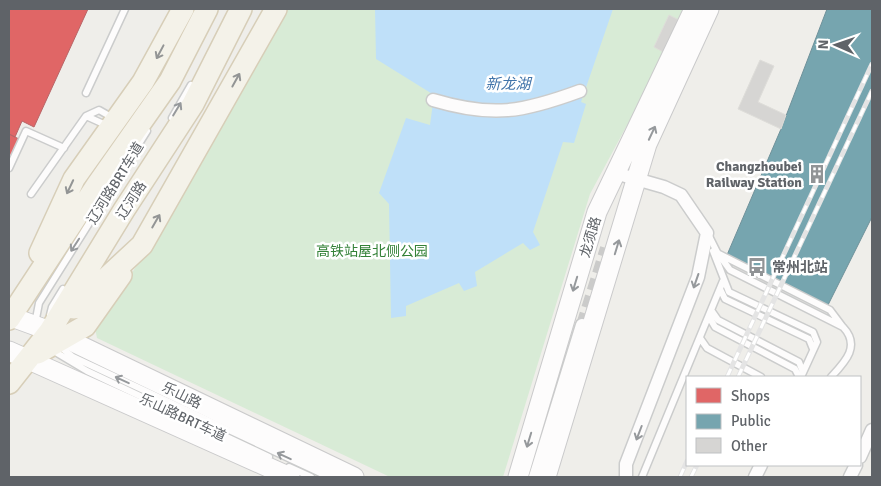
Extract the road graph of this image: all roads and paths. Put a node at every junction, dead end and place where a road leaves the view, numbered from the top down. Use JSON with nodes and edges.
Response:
{"nodes":[{"id":1,"x":124,"y":9,"type":"edge"},
{"id":2,"x":207,"y":9,"type":"edge"},
{"id":3,"x":232,"y":9,"type":"edge"},
{"id":4,"x":241,"y":9,"type":"edge"},
{"id":5,"x":276,"y":9,"type":"edge"},
{"id":6,"x":694,"y":9,"type":"edge"},
{"id":7,"x":709,"y":9,"type":"edge"},
{"id":8,"x":181,"y":10,"type":"edge"},
{"id":9,"x":199,"y":43,"type":"dead end"},
{"id":10,"x":206,"y":61,"type":"dead end"},
{"id":11,"x":196,"y":77,"type":"dead end"},
{"id":12,"x":580,"y":91,"type":"dead end"},
{"id":13,"x":86,"y":93,"type":"dead end"},
{"id":14,"x":433,"y":100,"type":"dead end"},
{"id":15,"x":159,"y":111,"type":"dead end"},
{"id":16,"x":86,"y":116,"type":"junction"},
{"id":17,"x":114,"y":124,"type":"junction"},
{"id":18,"x":167,"y":126,"type":"dead end"},
{"id":19,"x":149,"y":128,"type":"dead end"},
{"id":20,"x":64,"y":148,"type":"junction"},
{"id":21,"x":9,"y":168,"type":"edge"},
{"id":22,"x":615,"y":173,"type":"junction"},
{"id":23,"x":636,"y":179,"type":"junction"},
{"id":24,"x":31,"y":194,"type":"dead end"},
{"id":25,"x":707,"y":233,"type":"junction"},
{"id":26,"x":69,"y":280,"type":"dead end"},
{"id":27,"x":723,"y":281,"type":"junction"},
{"id":28,"x":720,"y":289,"type":"junction"},
{"id":29,"x":711,"y":310,"type":"junction"},
{"id":30,"x":9,"y":317,"type":"edge"},
{"id":31,"x":709,"y":317,"type":"junction"},
{"id":32,"x":582,"y":325,"type":"tunnel mouth"},
{"id":33,"x":700,"y":338,"type":"junction"},
{"id":34,"x":52,"y":341,"type":"junction"},
{"id":35,"x":813,"y":349,"type":"junction"},
{"id":36,"x":9,"y":351,"type":"edge"},
{"id":37,"x":29,"y":358,"type":"junction"},
{"id":38,"x":801,"y":375,"type":"edge"},
{"id":39,"x":759,"y":376,"type":"edge"},
{"id":40,"x":832,"y":376,"type":"edge"},
{"id":41,"x":9,"y":383,"type":"edge"},
{"id":42,"x":872,"y":430,"type":"edge"},
{"id":43,"x":861,"y":455,"type":"edge"},
{"id":44,"x":253,"y":469,"type":"edge"},
{"id":45,"x":290,"y":477,"type":"edge"},
{"id":46,"x":311,"y":477,"type":"edge"},
{"id":47,"x":329,"y":477,"type":"edge"},
{"id":48,"x":354,"y":477,"type":"edge"},
{"id":49,"x":518,"y":477,"type":"edge"},
{"id":50,"x":535,"y":477,"type":"edge"},
{"id":51,"x":546,"y":477,"type":"edge"},
{"id":52,"x":626,"y":477,"type":"edge"},
{"id":53,"x":642,"y":477,"type":"edge"}],
"edges":[{"from":1,"to":13,"type":"lane"},
{"from":2,"to":30,"type":"main road"},
{"from":3,"to":10,"type":"lane"},
{"from":4,"to":34,"type":"main road","name":"辽河路"},
{"from":34,"to":5,"type":"main road","one_way":true},
{"from":6,"to":22,"type":"street","name":"龙须路"},
{"from":23,"to":7,"type":"street","name":"龙须路","one_way":true},
{"from":8,"to":17,"type":"main road","one_way":true},
{"from":9,"to":15,"type":"lane"},
{"from":18,"to":11,"type":"lane","one_way":true},
{"from":12,"to":14,"type":"street"},
{"from":16,"to":17,"type":"lane"},
{"from":16,"to":17,"type":"lane"},
{"from":16,"to":20,"type":"lane"},
{"from":17,"to":30,"type":"main road","one_way":true},
{"from":19,"to":34,"type":"lane","name":"辽河路BRT车道","one_way":true},
{"from":20,"to":21,"type":"lane"},
{"from":20,"to":24,"type":"lane"},
{"from":22,"to":23,"type":"street"},
{"from":22,"to":49,"type":"street","name":"龙须路","one_way":true},
{"from":23,"to":25,"type":"street"},
{"from":51,"to":23,"type":"street","name":"龙须路","one_way":true},
{"from":25,"to":27,"type":"lane"},
{"from":25,"to":40,"type":"lane"},
{"from":25,"to":52,"type":"street","one_way":true},
{"from":26,"to":34,"type":"lane"},
{"from":27,"to":28,"type":"lane"},
{"from":27,"to":35,"type":"lane"},
{"from":28,"to":29,"type":"lane"},
{"from":28,"to":35,"type":"lane"},
{"from":29,"to":31,"type":"lane"},
{"from":29,"to":38,"type":"lane"},
{"from":30,"to":34,"type":"street","name":"乐山路"},
{"from":31,"to":33,"type":"lane"},
{"from":31,"to":38,"type":"lane"},
{"from":32,"to":50,"type":"street"},
{"from":33,"to":39,"type":"lane"},
{"from":33,"to":53,"type":"lane"},
{"from":34,"to":37,"type":"main road"},
{"from":34,"to":46,"type":"lane","name":"乐山路BRT车道"},
{"from":47,"to":34,"type":"lane","name":"乐山路BRT车道","one_way":true},
{"from":34,"to":48,"type":"street","name":"乐山路"},
{"from":35,"to":38,"type":"lane"},
{"from":36,"to":37,"type":"street"},
{"from":37,"to":41,"type":"main road"},
{"from":37,"to":44,"type":"street"},
{"from":42,"to":43,"type":"street"},
{"from":44,"to":45,"type":"street"}]}
